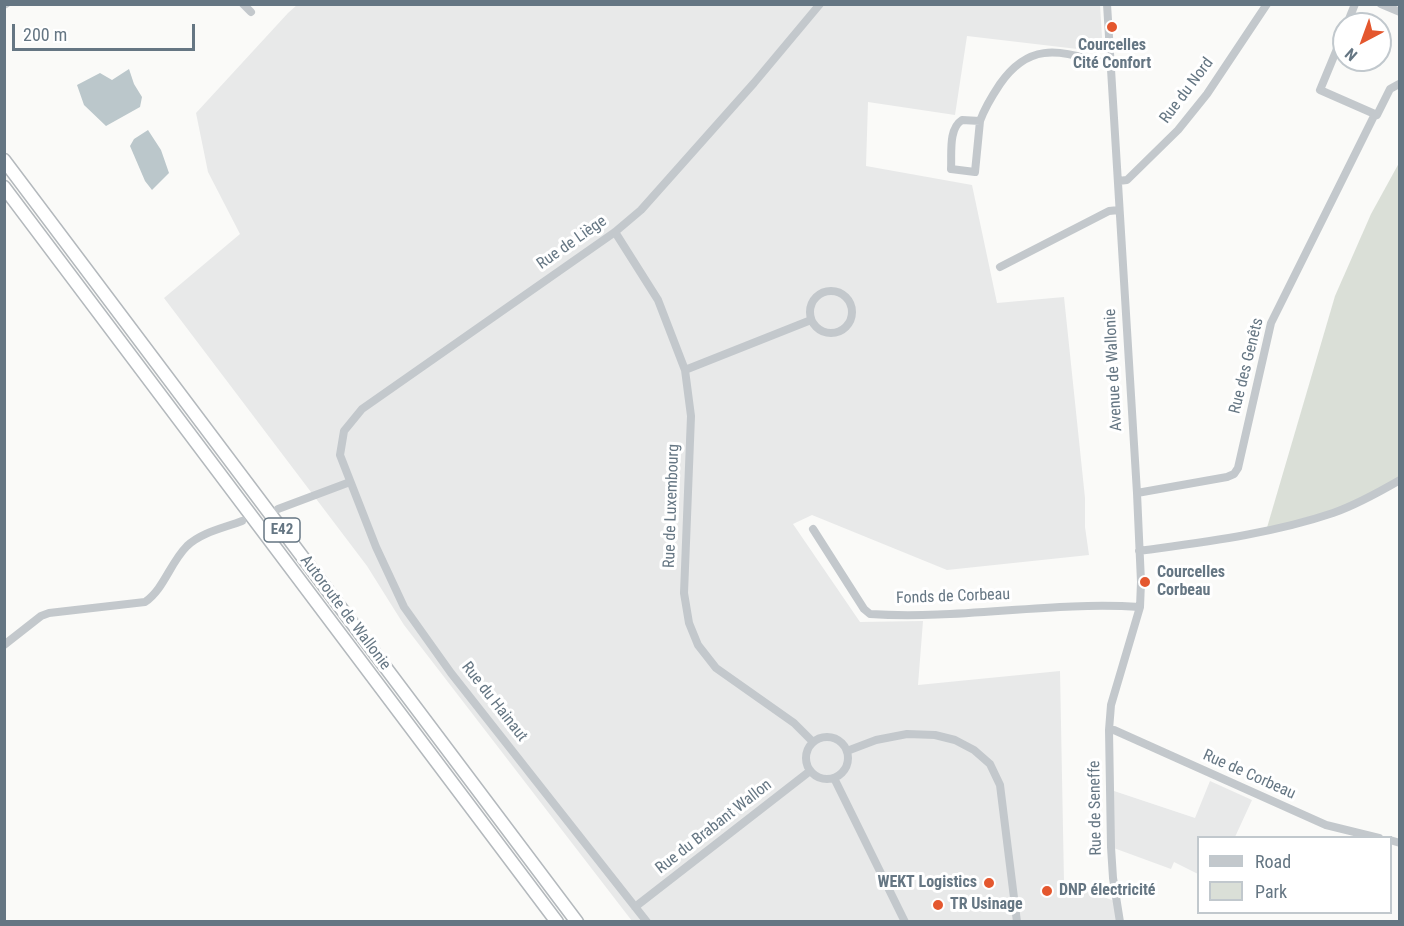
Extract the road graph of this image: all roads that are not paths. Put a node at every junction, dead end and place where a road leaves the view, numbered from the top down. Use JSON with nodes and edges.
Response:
{"nodes":[{"id":1,"x":243,"y":4,"type":"edge"},
{"id":2,"x":820,"y":4,"type":"edge"},
{"id":3,"x":1107,"y":4,"type":"edge"},
{"id":4,"x":1267,"y":4,"type":"edge"},
{"id":5,"x":1381,"y":4,"type":"edge"},
{"id":6,"x":251,"y":12,"type":"dead end"},
{"id":7,"x":1400,"y":12,"type":"edge"},
{"id":8,"x":1332,"y":61,"type":"edge"},
{"id":9,"x":1110,"y":64,"type":"junction"},
{"id":10,"x":1398,"y":84,"type":"edge"},
{"id":11,"x":1375,"y":114,"type":"junction"},
{"id":12,"x":980,"y":121,"type":"junction"},
{"id":13,"x":4,"y":160,"type":"edge"},
{"id":14,"x":1118,"y":181,"type":"junction"},
{"id":15,"x":4,"y":187,"type":"edge"},
{"id":16,"x":1119,"y":210,"type":"junction"},
{"id":17,"x":615,"y":232,"type":"junction"},
{"id":18,"x":1000,"y":267,"type":"dead end"},
{"id":19,"x":811,"y":320,"type":"junction"},
{"id":20,"x":685,"y":370,"type":"junction"},
{"id":21,"x":1400,"y":480,"type":"edge"},
{"id":22,"x":350,"y":482,"type":"junction"},
{"id":23,"x":1137,"y":493,"type":"junction"},
{"id":24,"x":278,"y":509,"type":"dead end"},
{"id":25,"x":242,"y":521,"type":"dead end"},
{"id":26,"x":813,"y":529,"type":"dead end"},
{"id":27,"x":1139,"y":551,"type":"junction"},
{"id":28,"x":1140,"y":607,"type":"junction"},
{"id":29,"x":4,"y":645,"type":"edge"},
{"id":30,"x":1109,"y":730,"type":"junction"},
{"id":31,"x":813,"y":742,"type":"junction"},
{"id":32,"x":847,"y":751,"type":"junction"},
{"id":33,"x":810,"y":771,"type":"junction"},
{"id":34,"x":834,"y":778,"type":"junction"},
{"id":35,"x":1375,"y":836,"type":"edge"},
{"id":36,"x":635,"y":907,"type":"junction"},
{"id":37,"x":557,"y":921,"type":"edge"},
{"id":38,"x":577,"y":921,"type":"edge"},
{"id":39,"x":647,"y":921,"type":"edge"},
{"id":40,"x":905,"y":921,"type":"edge"},
{"id":41,"x":1017,"y":921,"type":"edge"},
{"id":42,"x":1120,"y":921,"type":"edge"}],
"edges":[{"from":1,"to":6,"type":"street"},
{"from":2,"to":17,"type":"street","name":"Rue de Liège"},
{"from":3,"to":9,"type":"street","name":"Avenue de Wallonie"},
{"from":4,"to":14,"type":"street","name":"Rue du Nord"},
{"from":5,"to":7,"type":"street"},
{"from":8,"to":11,"type":"street"},
{"from":9,"to":12,"type":"street"},
{"from":9,"to":14,"type":"street","name":"Avenue de Wallonie"},
{"from":10,"to":11,"type":"street","name":"Rue des Genêts"},
{"from":11,"to":23,"type":"street","name":"Rue des Genêts"},
{"from":12,"to":12,"type":"street"},
{"from":13,"to":38,"type":"highway","name":"Autoroute de Wallonie","number":"E42"},
{"from":14,"to":16,"type":"street","name":"Avenue de Wallonie"},
{"from":15,"to":37,"type":"highway","name":"Autoroute de Wallonie","number":"E42"},
{"from":16,"to":18,"type":"street"},
{"from":16,"to":23,"type":"street","name":"Avenue de Wallonie"},
{"from":17,"to":20,"type":"street","name":"Rue de Luxembourg"},
{"from":17,"to":22,"type":"street","name":"Rue de Liège"},
{"from":19,"to":19,"type":"street"},
{"from":19,"to":20,"type":"street"},
{"from":20,"to":31,"type":"street","name":"Rue de Luxembourg"},
{"from":21,"to":27,"type":"street"},
{"from":22,"to":24,"type":"street"},
{"from":22,"to":36,"type":"street","name":"Rue du Hainaut"},
{"from":23,"to":27,"type":"street","name":"Avenue de Wallonie"},
{"from":25,"to":29,"type":"street"},
{"from":26,"to":28,"type":"street","name":"Fonds de Corbeau"},
{"from":27,"to":28,"type":"street","name":"Avenue de Wallonie"},
{"from":28,"to":30,"type":"street","name":"Avenue de Wallonie"},
{"from":30,"to":35,"type":"street","name":"Rue de Corbeau"},
{"from":30,"to":42,"type":"street","name":"Rue de Seneffe"},
{"from":31,"to":32,"type":"street"},
{"from":31,"to":33,"type":"street"},
{"from":32,"to":34,"type":"street"},
{"from":32,"to":41,"type":"street"},
{"from":33,"to":34,"type":"street"},
{"from":33,"to":36,"type":"street","name":"Rue du Brabant Wallon"},
{"from":34,"to":40,"type":"street"},
{"from":36,"to":39,"type":"street","name":"Rue du Hainaut"}]}
